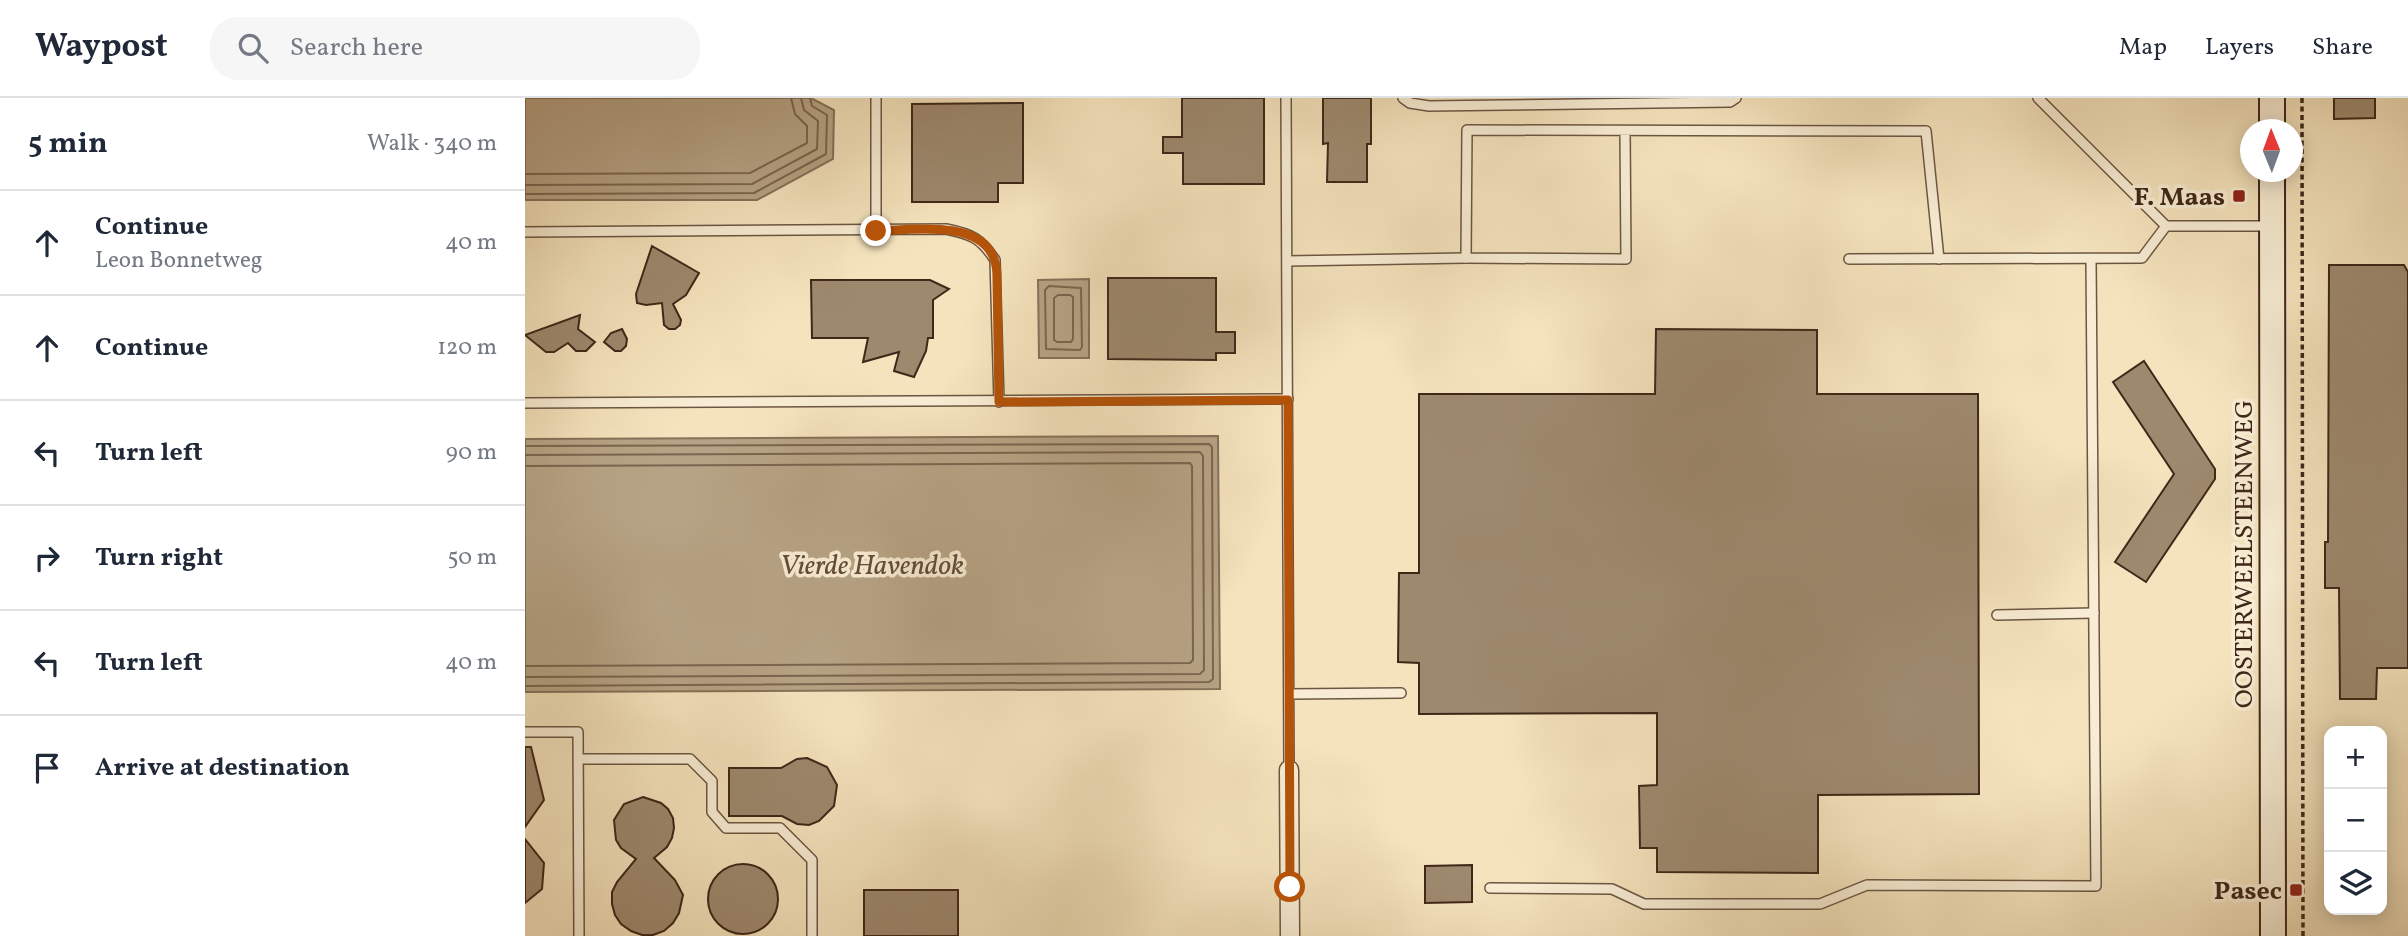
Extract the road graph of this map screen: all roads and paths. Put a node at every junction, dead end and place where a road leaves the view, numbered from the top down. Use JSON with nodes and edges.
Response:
{"nodes":[{"id":1,"x":876,"y":98,"type":"edge"},
{"id":2,"x":1286,"y":98,"type":"edge"},
{"id":3,"x":1403,"y":98,"type":"edge"},
{"id":4,"x":1736,"y":98,"type":"edge"},
{"id":5,"x":2038,"y":98,"type":"edge"},
{"id":6,"x":2272,"y":98,"type":"edge"},
{"id":7,"x":2302,"y":98,"type":"edge"},
{"id":8,"x":2272,"y":119,"type":"edge"},
{"id":9,"x":1625,"y":131,"type":"junction"},
{"id":10,"x":2272,"y":182,"type":"edge"},
{"id":11,"x":2166,"y":226,"type":"junction"},
{"id":12,"x":2271,"y":226,"type":"junction"},
{"id":13,"x":876,"y":231,"type":"junction"},
{"id":14,"x":525,"y":232,"type":"edge"},
{"id":15,"x":1466,"y":258,"type":"junction"},
{"id":16,"x":1849,"y":258,"type":"dead end"},
{"id":17,"x":1939,"y":259,"type":"junction"},
{"id":18,"x":2091,"y":259,"type":"junction"},
{"id":19,"x":1287,"y":261,"type":"junction"},
{"id":20,"x":1288,"y":400,"type":"junction"},
{"id":21,"x":999,"y":402,"type":"junction"},
{"id":22,"x":525,"y":404,"type":"edge"},
{"id":23,"x":2094,"y":613,"type":"junction"},
{"id":24,"x":1997,"y":615,"type":"dead end"},
{"id":25,"x":1401,"y":693,"type":"dead end"},
{"id":26,"x":1289,"y":694,"type":"junction"},
{"id":27,"x":525,"y":732,"type":"edge"},
{"id":28,"x":579,"y":760,"type":"junction"},
{"id":29,"x":1289,"y":770,"type":"joint"},
{"id":30,"x":1490,"y":888,"type":"dead end"},
{"id":31,"x":579,"y":936,"type":"edge"},
{"id":32,"x":812,"y":936,"type":"edge"},
{"id":33,"x":1290,"y":936,"type":"edge"},
{"id":34,"x":2273,"y":936,"type":"edge"},
{"id":35,"x":2303,"y":936,"type":"edge"}],
"edges":[{"from":1,"to":13,"type":"lane"},
{"from":2,"to":19,"type":"lane"},
{"from":3,"to":4,"type":"lane"},
{"from":5,"to":11,"type":"lane"},
{"from":6,"to":8,"type":"main road"},
{"from":7,"to":35,"type":"path"},
{"from":9,"to":15,"type":"lane"},
{"from":9,"to":15,"type":"lane"},
{"from":9,"to":17,"type":"lane"},
{"from":10,"to":12,"type":"main road","name":"OOSTERWEELSTEENWEG"},
{"from":11,"to":12,"type":"lane"},
{"from":11,"to":18,"type":"lane"},
{"from":12,"to":34,"type":"main road","name":"OOSTERWEELSTEENWEG"},
{"from":13,"to":14,"type":"lane"},
{"from":13,"to":21,"type":"lane"},
{"from":15,"to":19,"type":"lane"},
{"from":16,"to":17,"type":"lane"},
{"from":17,"to":18,"type":"lane"},
{"from":18,"to":23,"type":"lane"},
{"from":19,"to":20,"type":"lane"},
{"from":20,"to":21,"type":"lane"},
{"from":20,"to":26,"type":"lane"},
{"from":21,"to":22,"type":"lane"},
{"from":23,"to":24,"type":"lane"},
{"from":23,"to":30,"type":"lane"},
{"from":25,"to":26,"type":"lane"},
{"from":26,"to":29,"type":"lane"},
{"from":27,"to":28,"type":"lane"},
{"from":28,"to":31,"type":"lane"},
{"from":28,"to":32,"type":"lane"},
{"from":29,"to":33,"type":"street"}]}
